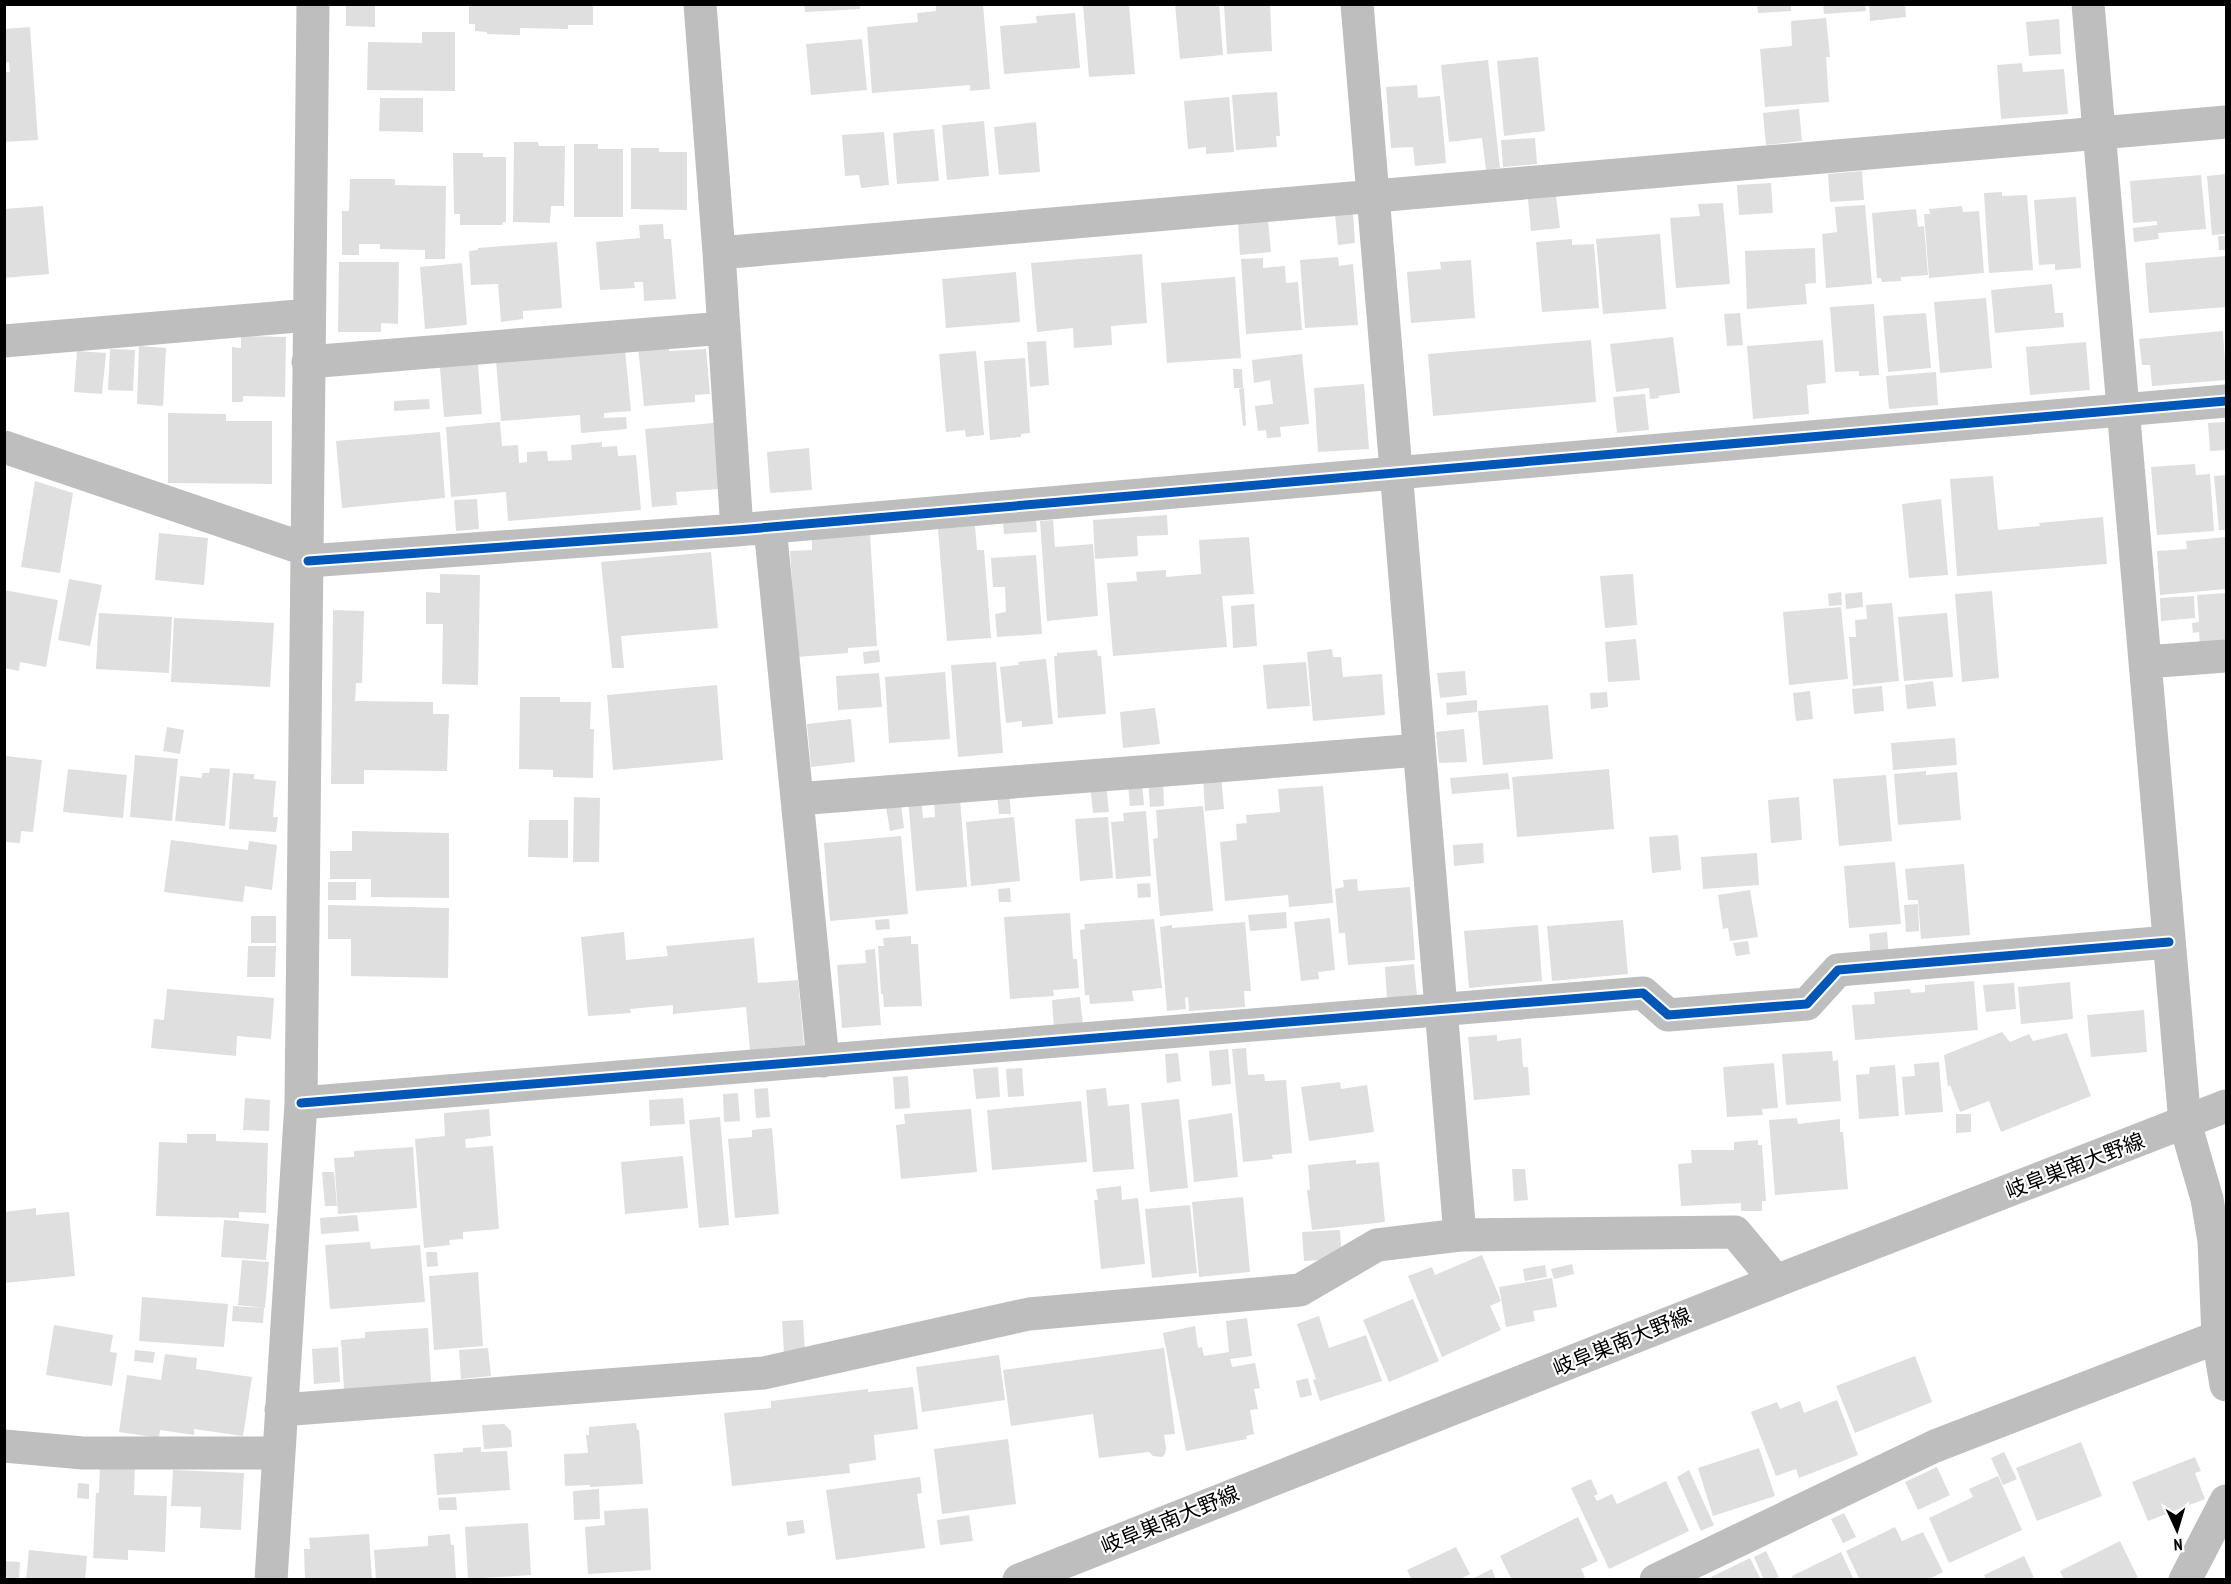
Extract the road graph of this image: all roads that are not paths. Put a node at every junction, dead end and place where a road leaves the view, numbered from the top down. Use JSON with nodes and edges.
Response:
{"nodes":[{"id":1,"x":313,"y":4,"type":"edge"},
{"id":2,"x":700,"y":4,"type":"edge"},
{"id":3,"x":1357,"y":4,"type":"edge"},
{"id":4,"x":2088,"y":4,"type":"edge"},
{"id":5,"x":2226,"y":122,"type":"edge"},
{"id":6,"x":2099,"y":133,"type":"junction"},
{"id":7,"x":1373,"y":196,"type":"junction"},
{"id":8,"x":719,"y":253,"type":"junction"},
{"id":9,"x":309,"y":315,"type":"junction"},
{"id":10,"x":724,"y":328,"type":"junction"},
{"id":11,"x":4,"y":341,"type":"edge"},
{"id":12,"x":309,"y":362,"type":"junction"},
{"id":13,"x":2226,"y":401,"type":"edge"},
{"id":14,"x":2123,"y":409,"type":"junction"},
{"id":15,"x":4,"y":447,"type":"edge"},
{"id":16,"x":1396,"y":472,"type":"junction"},
{"id":17,"x":770,"y":527,"type":"junction"},
{"id":18,"x":737,"y":530,"type":"junction"},
{"id":19,"x":308,"y":556,"type":"junction"},
{"id":20,"x":2226,"y":656,"type":"edge"},
{"id":21,"x":2145,"y":663,"type":"junction"},
{"id":22,"x":1419,"y":750,"type":"junction"},
{"id":23,"x":797,"y":799,"type":"junction"},
{"id":24,"x":2169,"y":942,"type":"junction"},
{"id":25,"x":1441,"y":1010,"type":"junction"},
{"id":26,"x":823,"y":1061,"type":"junction"},
{"id":27,"x":301,"y":1103,"type":"junction"},
{"id":28,"x":2226,"y":1106,"type":"edge"},
{"id":29,"x":2185,"y":1123,"type":"junction"},
{"id":30,"x":1460,"y":1235,"type":"junction"},
{"id":31,"x":2220,"y":1239,"type":"edge"},
{"id":32,"x":1776,"y":1281,"type":"junction"},
{"id":33,"x":2218,"y":1337,"type":"junction"},
{"id":34,"x":2226,"y":1385,"type":"edge"},
{"id":35,"x":281,"y":1410,"type":"junction"},
{"id":36,"x":4,"y":1446,"type":"edge"},
{"id":37,"x":279,"y":1453,"type":"junction"},
{"id":38,"x":2226,"y":1501,"type":"edge"},
{"id":39,"x":271,"y":1580,"type":"edge"},
{"id":40,"x":1019,"y":1580,"type":"edge"},
{"id":41,"x":1656,"y":1580,"type":"edge"},
{"id":42,"x":2185,"y":1580,"type":"edge"}],
"edges":[{"from":1,"to":9,"type":"street"},
{"from":2,"to":8,"type":"street"},
{"from":3,"to":7,"type":"street"},
{"from":4,"to":6,"type":"street"},
{"from":5,"to":6,"type":"street"},
{"from":6,"to":7,"type":"street"},
{"from":6,"to":14,"type":"street"},
{"from":7,"to":8,"type":"street"},
{"from":7,"to":16,"type":"street"},
{"from":8,"to":10,"type":"street"},
{"from":9,"to":11,"type":"street"},
{"from":9,"to":12,"type":"street"},
{"from":10,"to":12,"type":"street"},
{"from":10,"to":18,"type":"street"},
{"from":12,"to":19,"type":"street"},
{"from":13,"to":14,"type":"street"},
{"from":14,"to":16,"type":"street"},
{"from":14,"to":21,"type":"street"},
{"from":15,"to":19,"type":"street"},
{"from":16,"to":17,"type":"street"},
{"from":16,"to":22,"type":"street"},
{"from":17,"to":18,"type":"street"},
{"from":17,"to":23,"type":"street"},
{"from":18,"to":19,"type":"street"},
{"from":19,"to":27,"type":"street"},
{"from":20,"to":21,"type":"street"},
{"from":21,"to":24,"type":"street"},
{"from":22,"to":23,"type":"street"},
{"from":22,"to":25,"type":"street"},
{"from":23,"to":26,"type":"street"},
{"from":24,"to":25,"type":"street"},
{"from":24,"to":29,"type":"street"},
{"from":25,"to":26,"type":"street"},
{"from":25,"to":30,"type":"street"},
{"from":26,"to":27,"type":"street"},
{"from":27,"to":35,"type":"street"},
{"from":28,"to":29,"type":"street","name":"岐阜巣南大野線"},
{"from":29,"to":31,"type":"street"},
{"from":29,"to":32,"type":"street","name":"岐阜巣南大野線"},
{"from":30,"to":32,"type":"street"},
{"from":30,"to":35,"type":"street"},
{"from":31,"to":33,"type":"street"},
{"from":32,"to":40,"type":"street","name":"岐阜巣南大野線"},
{"from":33,"to":34,"type":"street"},
{"from":33,"to":41,"type":"street"},
{"from":35,"to":37,"type":"street"},
{"from":36,"to":37,"type":"street"},
{"from":37,"to":39,"type":"street"},
{"from":38,"to":42,"type":"street"}]}
